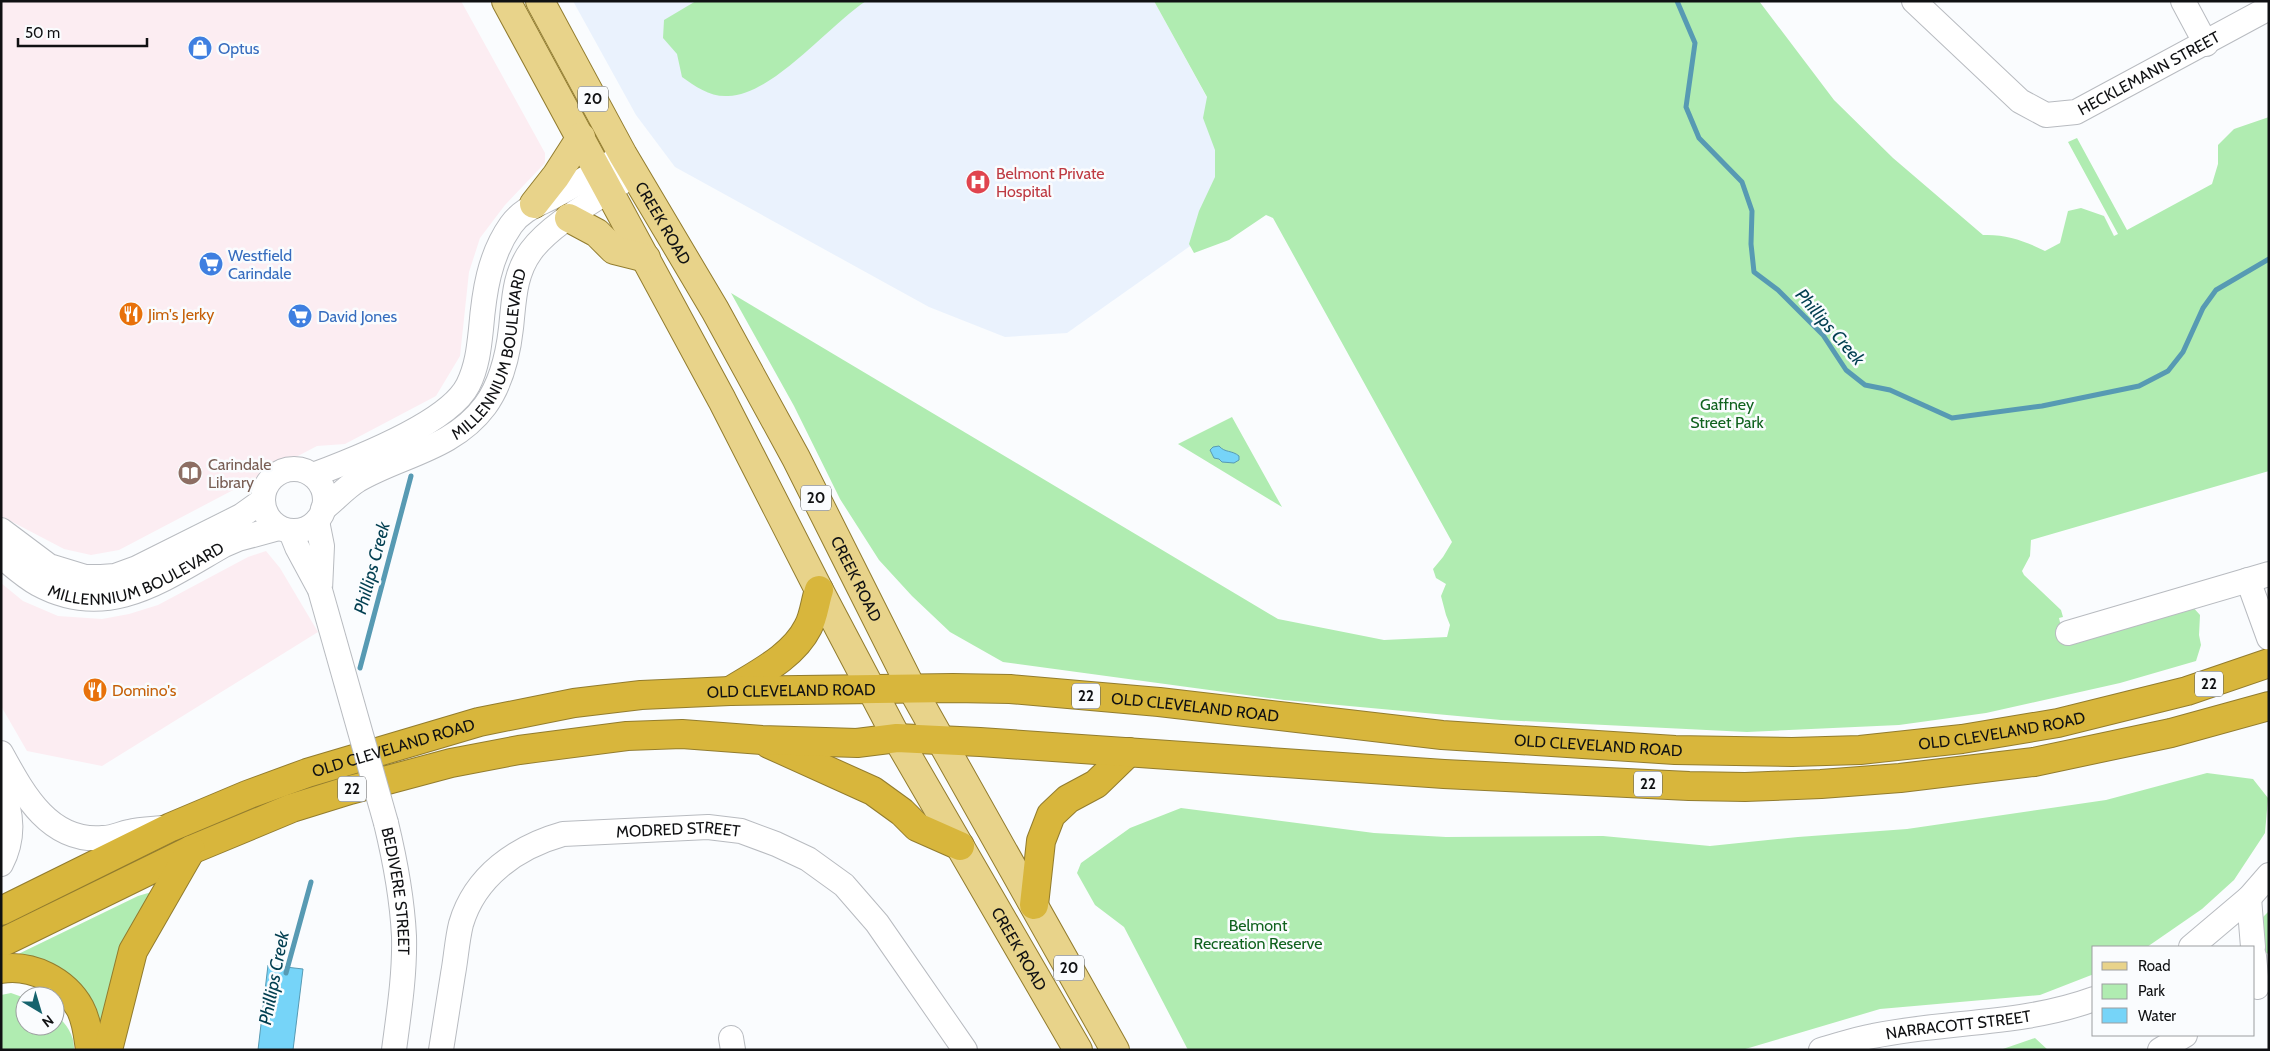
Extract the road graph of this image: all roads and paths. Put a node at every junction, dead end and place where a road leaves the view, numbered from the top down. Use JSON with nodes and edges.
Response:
{"nodes":[{"id":1,"x":506,"y":1,"type":"edge"},
{"id":2,"x":540,"y":1,"type":"edge"},
{"id":3,"x":1914,"y":1,"type":"edge"},
{"id":4,"x":2183,"y":1,"type":"edge"},
{"id":5,"x":2269,"y":8,"type":"edge"},
{"id":6,"x":2206,"y":44,"type":"junction"},
{"id":7,"x":581,"y":137,"type":"junction"},
{"id":8,"x":628,"y":164,"type":"junction"},
{"id":9,"x":604,"y":181,"type":"junction"},
{"id":10,"x":534,"y":204,"type":"junction"},
{"id":11,"x":569,"y":218,"type":"junction"},
{"id":12,"x":646,"y":258,"type":"junction"},
{"id":13,"x":355,"y":471,"type":"junction"},
{"id":14,"x":313,"y":475,"type":"junction"},
{"id":15,"x":262,"y":501,"type":"junction"},
{"id":16,"x":320,"y":515,"type":"junction"},
{"id":17,"x":1,"y":530,"type":"edge"},
{"id":18,"x":285,"y":530,"type":"junction"},
{"id":19,"x":1,"y":556,"type":"edge"},
{"id":20,"x":2258,"y":577,"type":"edge"},
{"id":21,"x":320,"y":590,"type":"junction"},
{"id":22,"x":819,"y":590,"type":"junction"},
{"id":23,"x":2068,"y":633,"type":"dead end"},
{"id":24,"x":2269,"y":638,"type":"edge"},
{"id":25,"x":2269,"y":663,"type":"edge"},
{"id":26,"x":871,"y":689,"type":"junction"},
{"id":27,"x":912,"y":689,"type":"junction"},
{"id":28,"x":730,"y":691,"type":"junction"},
{"id":29,"x":2269,"y":706,"type":"edge"},
{"id":30,"x":898,"y":738,"type":"junction"},
{"id":31,"x":762,"y":740,"type":"junction"},
{"id":32,"x":942,"y":740,"type":"junction"},
{"id":33,"x":1129,"y":752,"type":"junction"},
{"id":34,"x":1,"y":753,"type":"edge"},
{"id":35,"x":1,"y":789,"type":"edge"},
{"id":36,"x":172,"y":827,"type":"junction"},
{"id":37,"x":960,"y":846,"type":"junction"},
{"id":38,"x":191,"y":850,"type":"junction"},
{"id":39,"x":1,"y":864,"type":"edge"},
{"id":40,"x":2269,"y":875,"type":"edge"},
{"id":41,"x":2249,"y":898,"type":"junction"},
{"id":42,"x":1034,"y":905,"type":"junction"},
{"id":43,"x":1,"y":911,"type":"edge"},
{"id":44,"x":1,"y":943,"type":"edge"},
{"id":45,"x":2198,"y":945,"type":"edge"},
{"id":46,"x":2253,"y":946,"type":"edge"},
{"id":47,"x":2255,"y":961,"type":"edge"},
{"id":48,"x":1,"y":969,"type":"edge"},
{"id":49,"x":2260,"y":985,"type":"edge"},
{"id":50,"x":2092,"y":1000,"type":"edge"},
{"id":51,"x":2183,"y":1036,"type":"edge"},
{"id":52,"x":90,"y":1050,"type":"edge"},
{"id":53,"x":108,"y":1050,"type":"edge"},
{"id":54,"x":394,"y":1050,"type":"edge"},
{"id":55,"x":440,"y":1050,"type":"edge"},
{"id":56,"x":965,"y":1050,"type":"edge"},
{"id":57,"x":1078,"y":1050,"type":"edge"},
{"id":58,"x":1115,"y":1050,"type":"edge"},
{"id":59,"x":1822,"y":1050,"type":"edge"},
{"id":60,"x":2160,"y":1050,"type":"edge"}],
"edges":[{"from":1,"to":7,"type":"main road","name":"CREEK ROAD","number":"20"},
{"from":2,"to":8,"type":"main road","name":"CREEK ROAD","number":"20"},
{"from":3,"to":6,"type":"street","name":"HECKLEMANN STREET"},
{"from":4,"to":6,"type":"street"},
{"from":5,"to":6,"type":"street","name":"HECKLEMANN STREET"},
{"from":7,"to":9,"type":"main road","name":"CREEK ROAD","number":"20"},
{"from":7,"to":10,"type":"main road"},
{"from":8,"to":9,"type":"street","name":"MILLENNIUM BOULEVARD"},
{"from":8,"to":27,"type":"main road","name":"CREEK ROAD","number":"20"},
{"from":9,"to":10,"type":"street","name":"MILLENNIUM BOULEVARD"},
{"from":9,"to":11,"type":"street","name":"MILLENNIUM BOULEVARD"},
{"from":9,"to":12,"type":"main road","name":"CREEK ROAD","number":"20"},
{"from":10,"to":13,"type":"street","name":"MILLENNIUM BOULEVARD"},
{"from":11,"to":12,"type":"main road"},
{"from":11,"to":13,"type":"street","name":"MILLENNIUM BOULEVARD"},
{"from":12,"to":22,"type":"main road","name":"CREEK ROAD","number":"20"},
{"from":13,"to":14,"type":"street","name":"MILLENNIUM BOULEVARD"},
{"from":13,"to":16,"type":"street","name":"MILLENNIUM BOULEVARD"},
{"from":14,"to":15,"type":"street"},
{"from":14,"to":16,"type":"street"},
{"from":15,"to":17,"type":"street","name":"MILLENNIUM BOULEVARD"},
{"from":15,"to":18,"type":"street"},
{"from":16,"to":18,"type":"street"},
{"from":16,"to":21,"type":"street","name":"BEDIVERE STREET"},
{"from":18,"to":19,"type":"street","name":"MILLENNIUM BOULEVARD"},
{"from":18,"to":21,"type":"street","name":"BEDIVERE STREET"},
{"from":20,"to":23,"type":"street"},
{"from":20,"to":24,"type":"street"},
{"from":21,"to":54,"type":"street","name":"BEDIVERE STREET","bridge":true},
{"from":22,"to":26,"type":"main road","name":"CREEK ROAD","number":"20"},
{"from":22,"to":28,"type":"highway"},
{"from":25,"to":27,"type":"highway","name":"OLD CLEVELAND ROAD","number":"22"},
{"from":26,"to":27,"type":"highway","name":"OLD CLEVELAND ROAD","number":"22"},
{"from":26,"to":28,"type":"highway","name":"OLD CLEVELAND ROAD","number":"22"},
{"from":26,"to":30,"type":"main road","name":"CREEK ROAD","number":"20"},
{"from":27,"to":32,"type":"main road","name":"CREEK ROAD","number":"20"},
{"from":28,"to":36,"type":"highway","name":"OLD CLEVELAND ROAD","number":"22"},
{"from":29,"to":33,"type":"highway","name":"OLD CLEVELAND ROAD","number":"22"},
{"from":30,"to":31,"type":"highway","name":"OLD CLEVELAND ROAD","number":"22"},
{"from":30,"to":32,"type":"highway","name":"OLD CLEVELAND ROAD","number":"22"},
{"from":30,"to":37,"type":"main road","name":"CREEK ROAD","number":"20"},
{"from":31,"to":37,"type":"highway"},
{"from":31,"to":38,"type":"highway","name":"OLD CLEVELAND ROAD","number":"22"},
{"from":32,"to":33,"type":"highway","name":"OLD CLEVELAND ROAD","number":"22"},
{"from":32,"to":42,"type":"main road","name":"CREEK ROAD","number":"20"},
{"from":33,"to":42,"type":"highway"},
{"from":34,"to":36,"type":"street"},
{"from":35,"to":39,"type":"street"},
{"from":36,"to":43,"type":"highway","name":"OLD CLEVELAND ROAD","number":"22"},
{"from":37,"to":57,"type":"main road","name":"CREEK ROAD","number":"20"},
{"from":38,"to":44,"type":"highway","name":"OLD CLEVELAND ROAD","number":"22"},
{"from":38,"to":53,"type":"highway"},
{"from":40,"to":41,"type":"street"},
{"from":41,"to":45,"type":"street"},
{"from":41,"to":46,"type":"street"},
{"from":42,"to":58,"type":"main road","name":"CREEK ROAD","number":"20"},
{"from":47,"to":49,"type":"street"},
{"from":48,"to":52,"type":"highway"},
{"from":50,"to":59,"type":"street","name":"NARRACOTT STREET"},
{"from":51,"to":60,"type":"street"},
{"from":55,"to":56,"type":"street","name":"MODRED STREET"}]}
